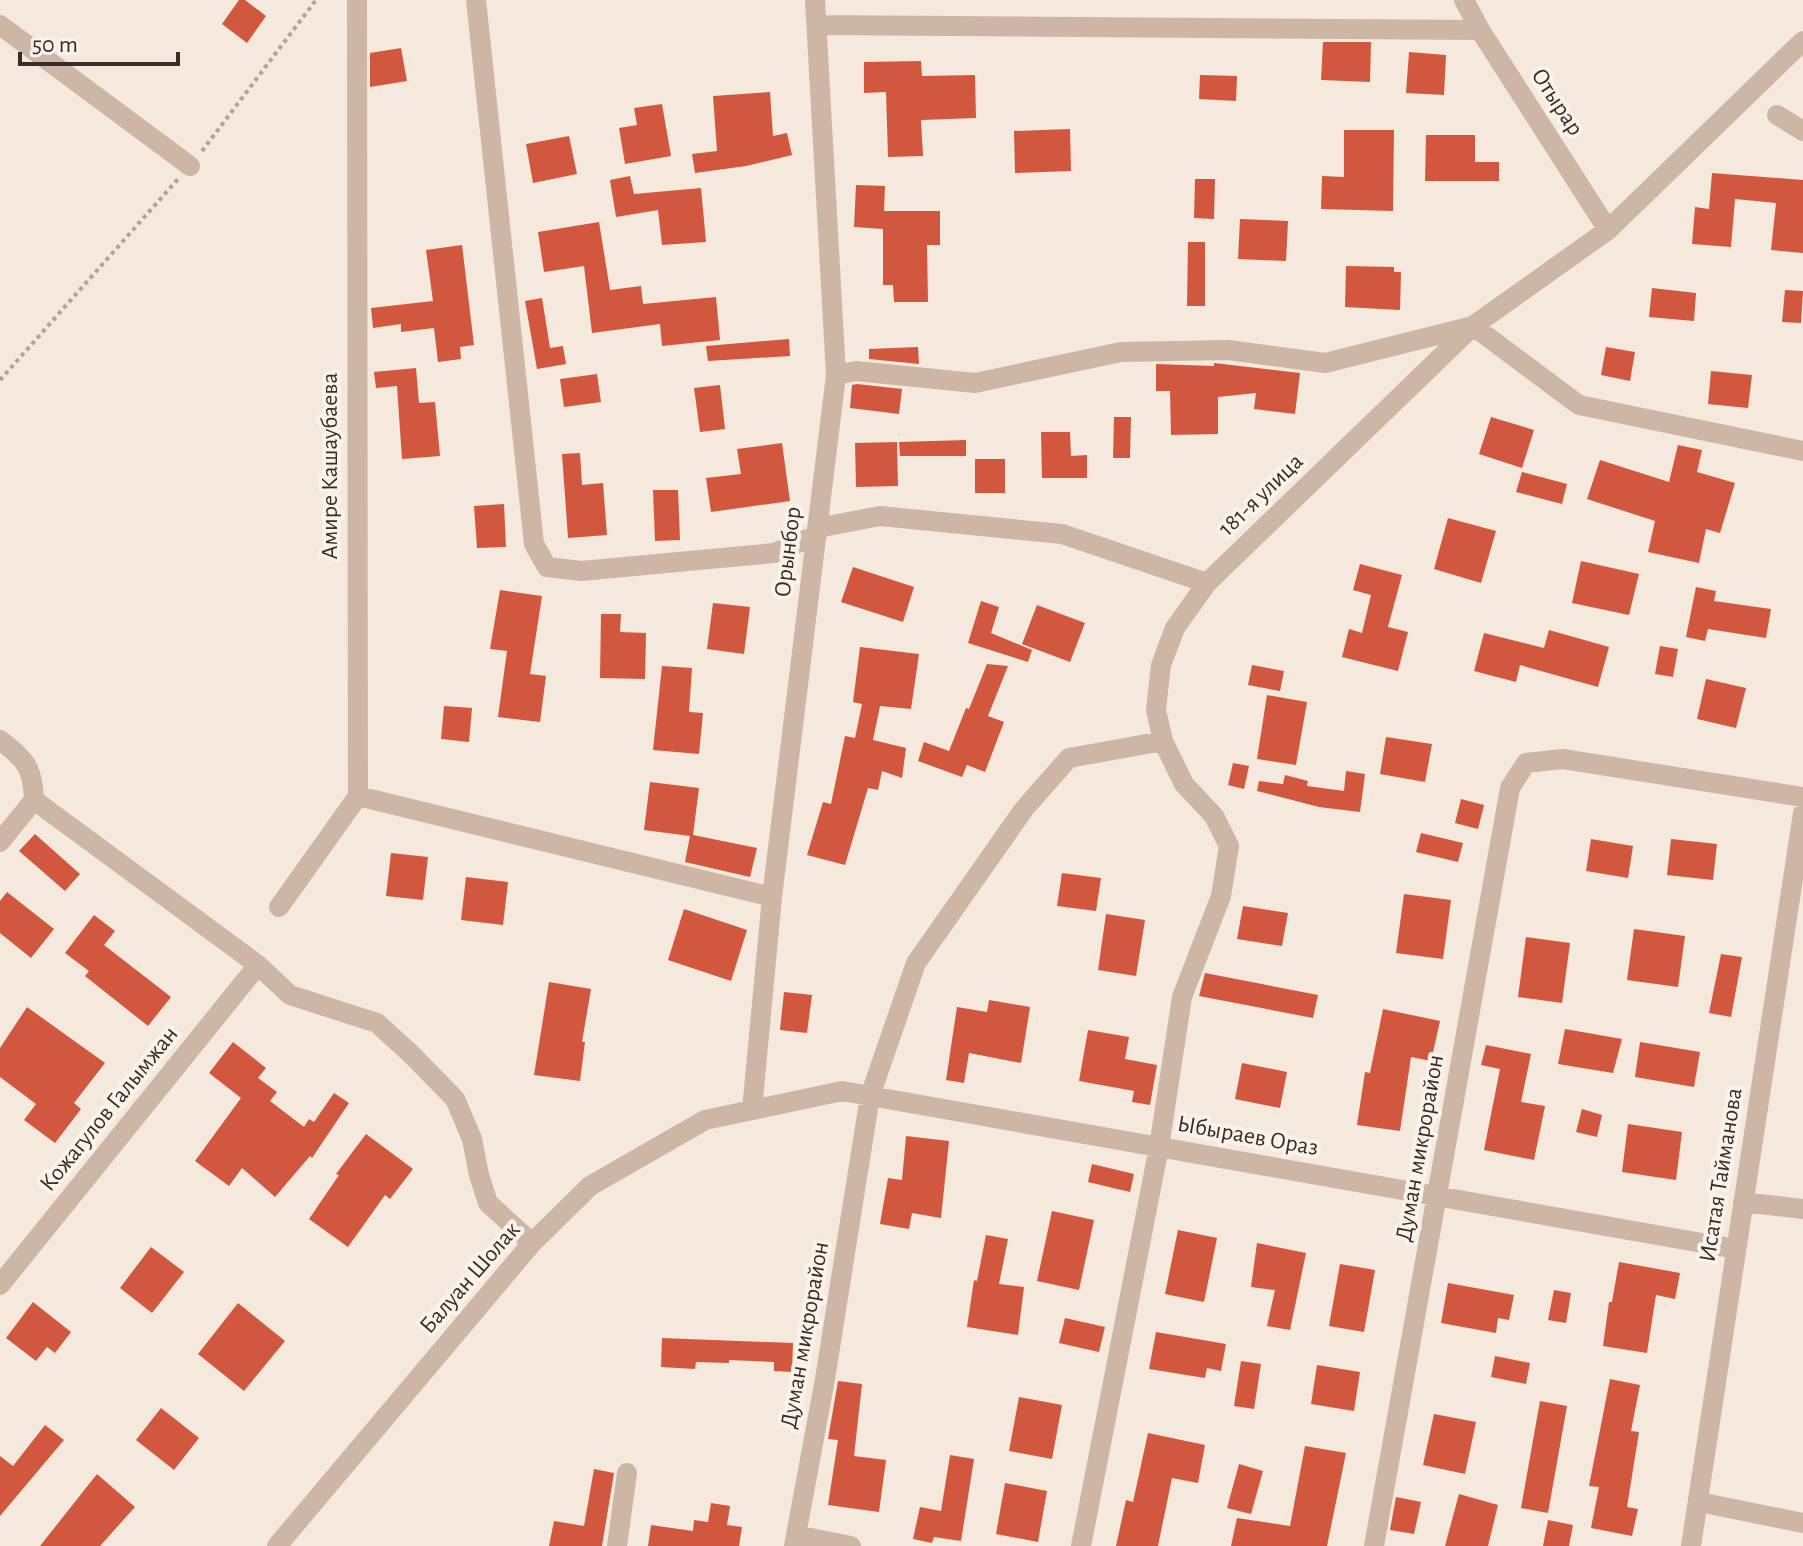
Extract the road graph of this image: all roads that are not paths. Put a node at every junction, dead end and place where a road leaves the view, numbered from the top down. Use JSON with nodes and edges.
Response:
{"nodes":[{"id":1,"x":357,"y":0,"type":"edge"},
{"id":2,"x":476,"y":0,"type":"edge"},
{"id":3,"x":815,"y":0,"type":"edge"},
{"id":4,"x":1464,"y":0,"type":"edge"},
{"id":5,"x":0,"y":25,"type":"edge"},
{"id":6,"x":818,"y":25,"type":"junction"},
{"id":7,"x":1480,"y":30,"type":"junction"},
{"id":8,"x":1803,"y":41,"type":"edge"},
{"id":9,"x":1777,"y":115,"type":"dead end"},
{"id":10,"x":1803,"y":131,"type":"edge"},
{"id":11,"x":190,"y":166,"type":"road end"},
{"id":12,"x":1608,"y":230,"type":"junction"},
{"id":13,"x":1473,"y":326,"type":"junction"},
{"id":14,"x":836,"y":375,"type":"junction"},
{"id":15,"x":1803,"y":451,"type":"edge"},
{"id":16,"x":817,"y":531,"type":"junction"},
{"id":17,"x":1207,"y":583,"type":"junction"},
{"id":18,"x":0,"y":740,"type":"edge"},
{"id":19,"x":1163,"y":741,"type":"junction"},
{"id":20,"x":358,"y":796,"type":"junction"},
{"id":21,"x":1803,"y":797,"type":"edge"},
{"id":22,"x":34,"y":800,"type":"junction"},
{"id":23,"x":1803,"y":813,"type":"edge"},
{"id":24,"x":0,"y":842,"type":"edge"},
{"id":25,"x":772,"y":897,"type":"junction"},
{"id":26,"x":279,"y":907,"type":"dead end"},
{"id":27,"x":258,"y":965,"type":"junction"},
{"id":28,"x":870,"y":1096,"type":"junction"},
{"id":29,"x":752,"y":1110,"type":"junction"},
{"id":30,"x":1159,"y":1147,"type":"junction"},
{"id":31,"x":1438,"y":1196,"type":"junction"},
{"id":32,"x":1743,"y":1202,"type":"junction"},
{"id":33,"x":1803,"y":1209,"type":"edge"},
{"id":34,"x":532,"y":1243,"type":"junction"},
{"id":35,"x":1736,"y":1249,"type":"junction"},
{"id":36,"x":0,"y":1285,"type":"edge"},
{"id":37,"x":627,"y":1473,"type":"dead end"},
{"id":38,"x":1699,"y":1502,"type":"junction"},
{"id":39,"x":1803,"y":1523,"type":"edge"},
{"id":40,"x":795,"y":1540,"type":"edge"},
{"id":41,"x":277,"y":1546,"type":"edge"},
{"id":42,"x":617,"y":1546,"type":"edge"},
{"id":43,"x":851,"y":1546,"type":"edge"},
{"id":44,"x":1081,"y":1546,"type":"edge"},
{"id":45,"x":1374,"y":1546,"type":"edge"},
{"id":46,"x":1691,"y":1546,"type":"edge"}],
"edges":[{"from":1,"to":20,"type":"street","name":"Амире Кашаубаева"},
{"from":2,"to":16,"type":"street"},
{"from":3,"to":6,"type":"street","name":"Орынбор"},
{"from":4,"to":7,"type":"street","name":"Отырар"},
{"from":5,"to":11,"type":"street"},
{"from":6,"to":7,"type":"street"},
{"from":6,"to":14,"type":"street","name":"Орынбор"},
{"from":7,"to":12,"type":"street","name":"Отырар"},
{"from":8,"to":12,"type":"street","name":"181-я улица"},
{"from":9,"to":10,"type":"street"},
{"from":12,"to":13,"type":"street","name":"181-я улица"},
{"from":13,"to":14,"type":"street"},
{"from":13,"to":15,"type":"street"},
{"from":13,"to":17,"type":"street","name":"181-я улица"},
{"from":14,"to":16,"type":"street","name":"Орынбор"},
{"from":16,"to":17,"type":"street"},
{"from":16,"to":25,"type":"street","name":"Орынбор"},
{"from":17,"to":19,"type":"street","name":"181-я улица"},
{"from":18,"to":22,"type":"street"},
{"from":19,"to":28,"type":"street","name":"Думан микрорайон"},
{"from":19,"to":30,"type":"street","name":"181-я улица"},
{"from":20,"to":25,"type":"street"},
{"from":20,"to":26,"type":"street"},
{"from":21,"to":31,"type":"street","name":"Думан микрорайон"},
{"from":22,"to":24,"type":"street"},
{"from":22,"to":27,"type":"street"},
{"from":23,"to":32,"type":"street","name":"Исатая Тайманова"},
{"from":25,"to":29,"type":"street","name":"Орынбор"},
{"from":27,"to":34,"type":"street"},
{"from":27,"to":36,"type":"street","name":"Кожагулов Галымжан"},
{"from":28,"to":29,"type":"street","name":"Ыбыраев Ораз"},
{"from":28,"to":30,"type":"street","name":"Ыбыраев Ораз"},
{"from":28,"to":40,"type":"street","name":"Думан микрорайон"},
{"from":29,"to":34,"type":"street","name":"Балуан Шолак"},
{"from":30,"to":31,"type":"street","name":"Ыбыраев Ораз"},
{"from":30,"to":44,"type":"street"},
{"from":31,"to":35,"type":"street","name":"Ыбыраев Ораз"},
{"from":31,"to":45,"type":"street","name":"Думан микрорайон"},
{"from":32,"to":33,"type":"street"},
{"from":32,"to":35,"type":"street","name":"Исатая Тайманова"},
{"from":34,"to":41,"type":"street","name":"Балуан Шолак"},
{"from":35,"to":38,"type":"street","name":"Исатая Тайманова"},
{"from":37,"to":42,"type":"street"},
{"from":38,"to":39,"type":"street"},
{"from":38,"to":46,"type":"street","name":"Исатая Тайманова"},
{"from":40,"to":43,"type":"street"}]}
